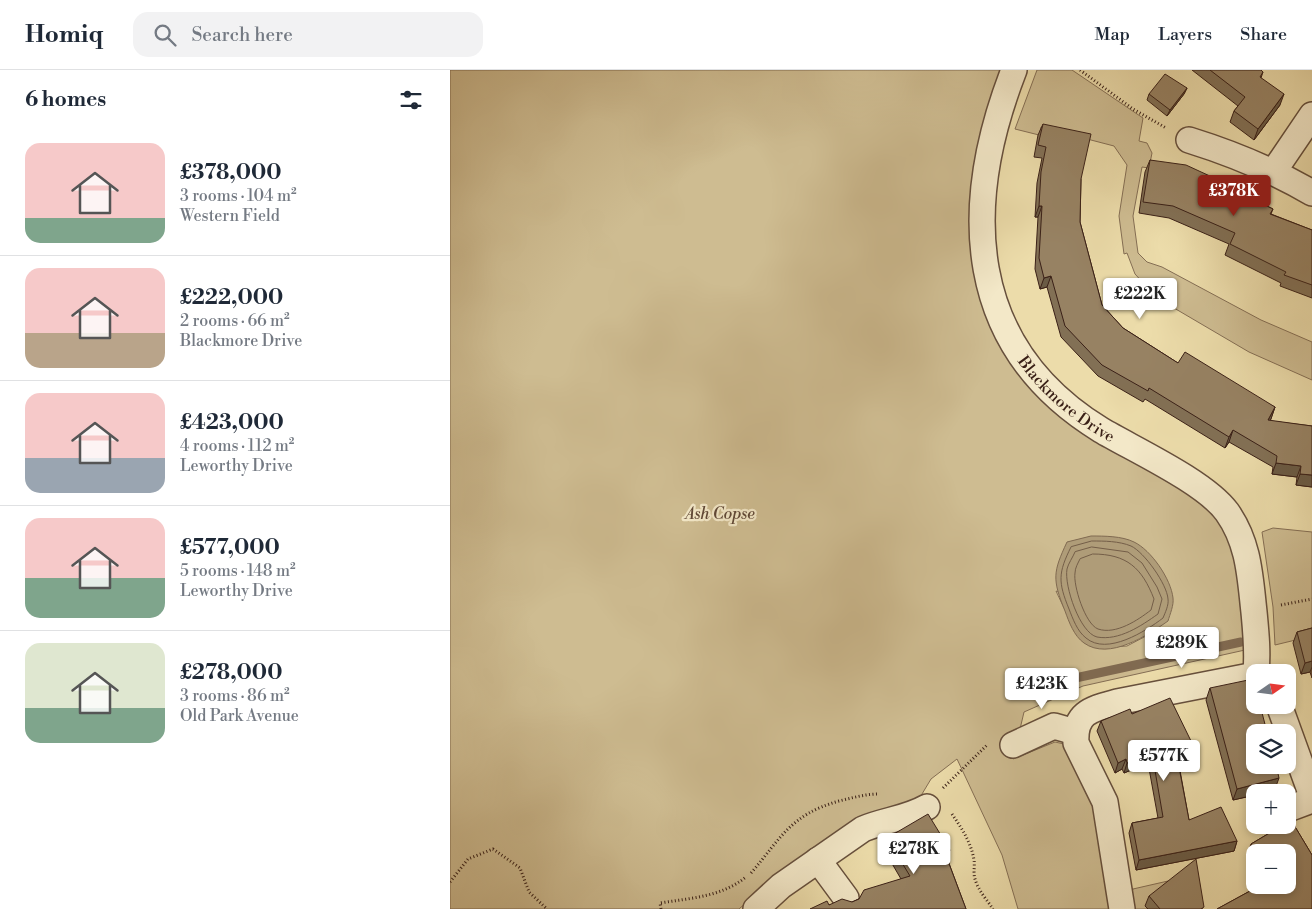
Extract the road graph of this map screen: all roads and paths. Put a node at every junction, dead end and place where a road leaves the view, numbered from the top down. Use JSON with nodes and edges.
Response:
{"nodes":[{"id":1,"x":1014,"y":70,"type":"edge"},
{"id":2,"x":1080,"y":70,"type":"edge"},
{"id":3,"x":1312,"y":115,"type":"edge"},
{"id":4,"x":1189,"y":140,"type":"joint"},
{"id":5,"x":1274,"y":170,"type":"junction"},
{"id":6,"x":1312,"y":193,"type":"edge"},
{"id":7,"x":1256,"y":664,"type":"edge"},
{"id":8,"x":1246,"y":676,"type":"edge"},
{"id":9,"x":1282,"y":714,"type":"edge"},
{"id":10,"x":1075,"y":732,"type":"junction"},
{"id":11,"x":1013,"y":745,"type":"joint"},
{"id":12,"x":881,"y":794,"type":"dead end"},
{"id":13,"x":1312,"y":798,"type":"edge"},
{"id":14,"x":931,"y":802,"type":"junction"},
{"id":15,"x":1296,"y":806,"type":"edge"},
{"id":16,"x":818,"y":860,"type":"junction"},
{"id":17,"x":450,"y":882,"type":"edge"},
{"id":18,"x":846,"y":898,"type":"edge"},
{"id":19,"x":547,"y":909,"type":"edge"},
{"id":20,"x":661,"y":909,"type":"edge"},
{"id":21,"x":756,"y":909,"type":"edge"},
{"id":22,"x":993,"y":909,"type":"edge"},
{"id":23,"x":1122,"y":909,"type":"edge"}],
"edges":[{"from":1,"to":7,"type":"street","name":"Blackmore Drive"},
{"from":2,"to":4,"type":"path"},
{"from":3,"to":5,"type":"street"},
{"from":4,"to":5,"type":"street"},
{"from":5,"to":6,"type":"street"},
{"from":8,"to":10,"type":"street"},
{"from":9,"to":13,"type":"street"},
{"from":10,"to":11,"type":"street"},
{"from":10,"to":23,"type":"street"},
{"from":11,"to":14,"type":"path"},
{"from":12,"to":20,"type":"path"},
{"from":13,"to":15,"type":"street"},
{"from":14,"to":16,"type":"street"},
{"from":14,"to":22,"type":"path"},
{"from":16,"to":18,"type":"street"},
{"from":16,"to":21,"type":"street"},
{"from":17,"to":19,"type":"path"}]}
